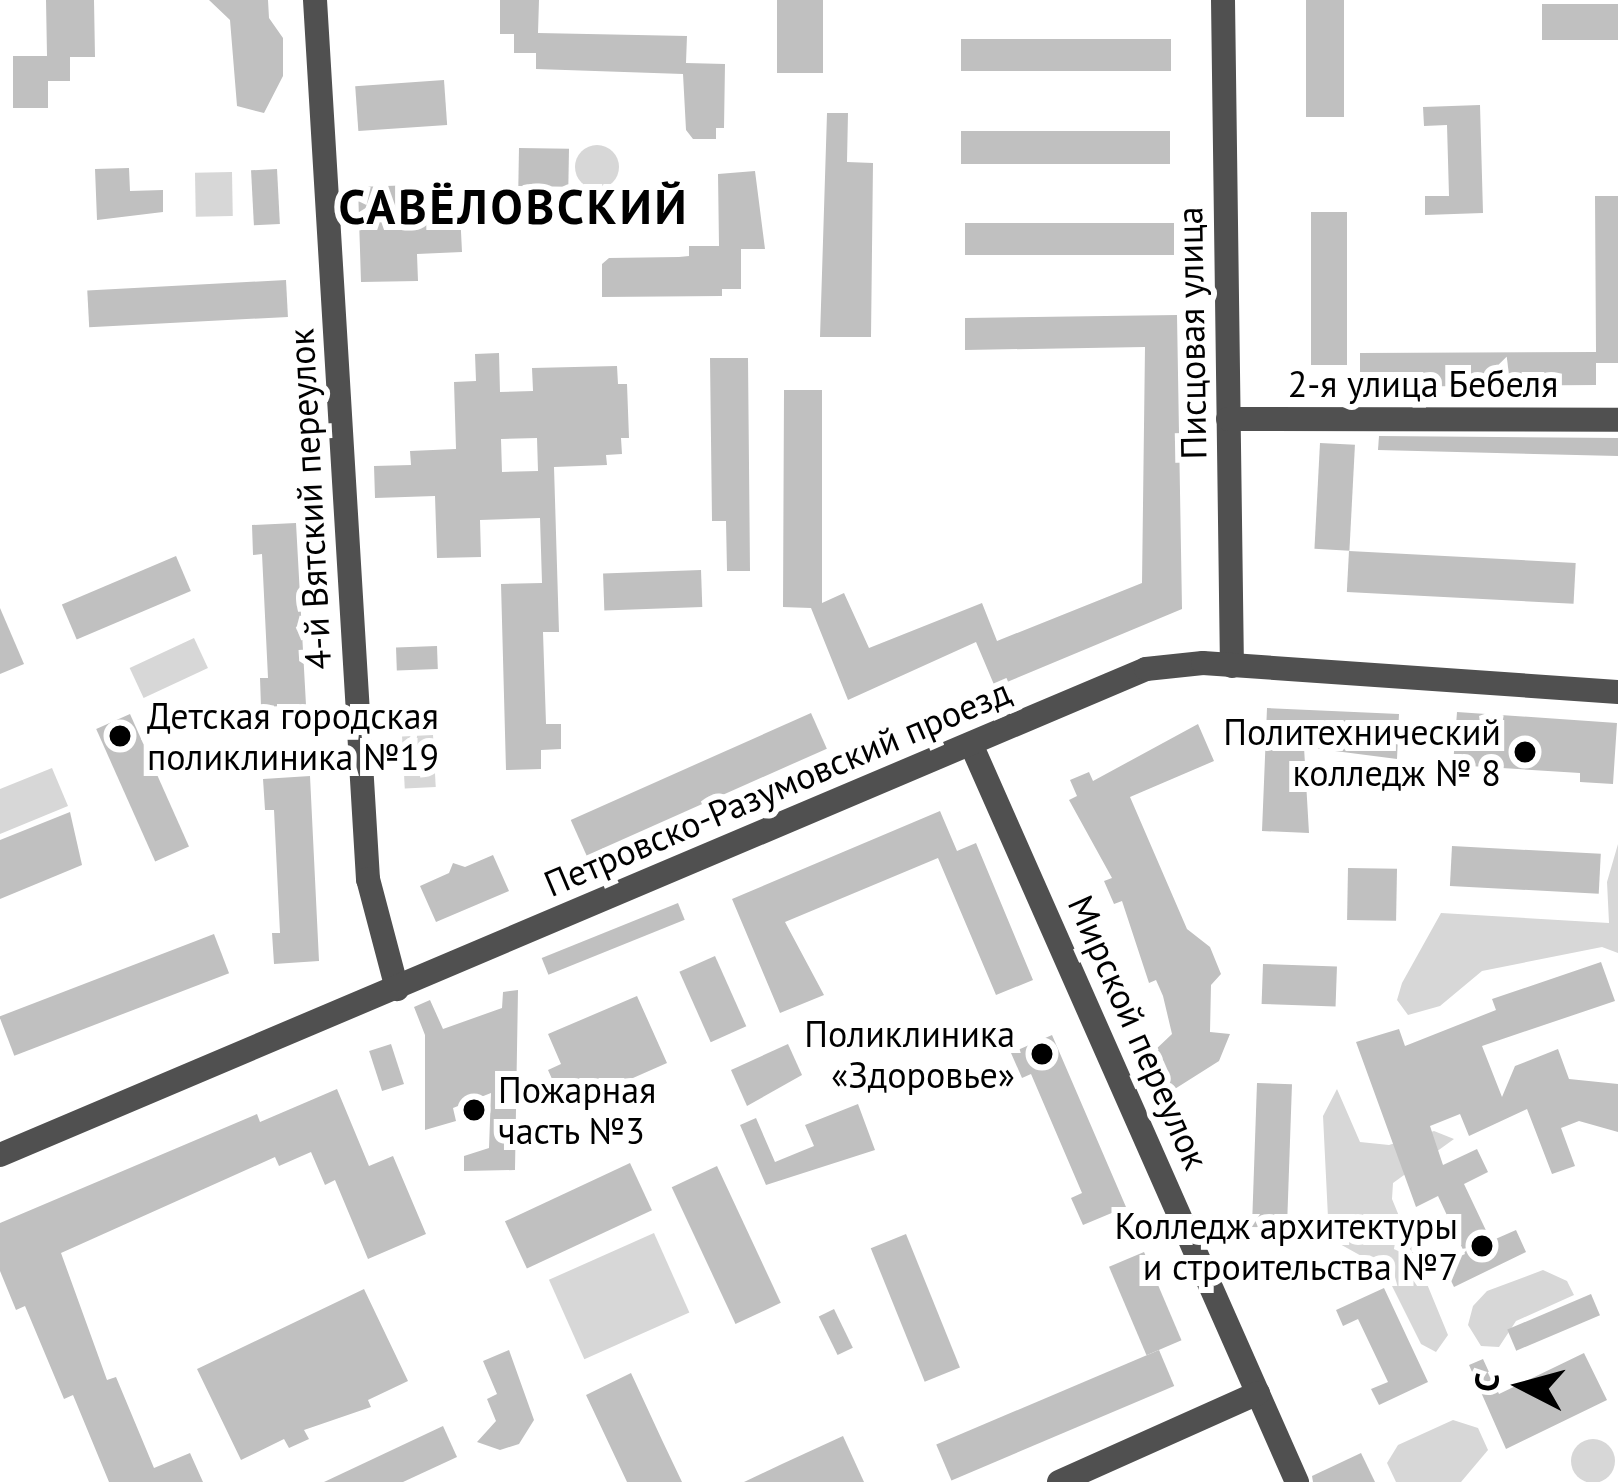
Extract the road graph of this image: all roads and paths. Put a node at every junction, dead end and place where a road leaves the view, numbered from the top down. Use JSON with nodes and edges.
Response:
{"nodes":[{"id":1,"x":315,"y":0,"type":"edge"},
{"id":2,"x":1223,"y":0,"type":"edge"},
{"id":3,"x":1228,"y":419,"type":"junction"},
{"id":4,"x":1618,"y":421,"type":"edge"},
{"id":5,"x":1232,"y":665,"type":"junction"},
{"id":6,"x":1618,"y":692,"type":"edge"},
{"id":7,"x":971,"y":744,"type":"junction"},
{"id":8,"x":397,"y":989,"type":"junction"},
{"id":9,"x":0,"y":1155,"type":"edge"},
{"id":10,"x":1258,"y":1393,"type":"junction"},
{"id":11,"x":1059,"y":1482,"type":"edge"},
{"id":12,"x":1297,"y":1482,"type":"edge"}],
"edges":[{"from":1,"to":8,"type":"street","name":"4-й Вятский переулок"},
{"from":2,"to":3,"type":"street","name":"Писцовая улица"},
{"from":3,"to":4,"type":"street","name":"2-я улица Бебеля"},
{"from":3,"to":5,"type":"street","name":"Писцовая улица"},
{"from":5,"to":6,"type":"street","name":"Петровско-Разумовский проезд"},
{"from":5,"to":7,"type":"street","name":"Петровско-Разумовский проезд"},
{"from":7,"to":8,"type":"street","name":"Петровско-Разумовский проезд"},
{"from":7,"to":10,"type":"street","name":"Мирской переулок"},
{"from":8,"to":9,"type":"street","name":"Петровско-Разумовский проезд"},
{"from":10,"to":11,"type":"street"},
{"from":10,"to":12,"type":"street","name":"Мирской переулок"}]}
